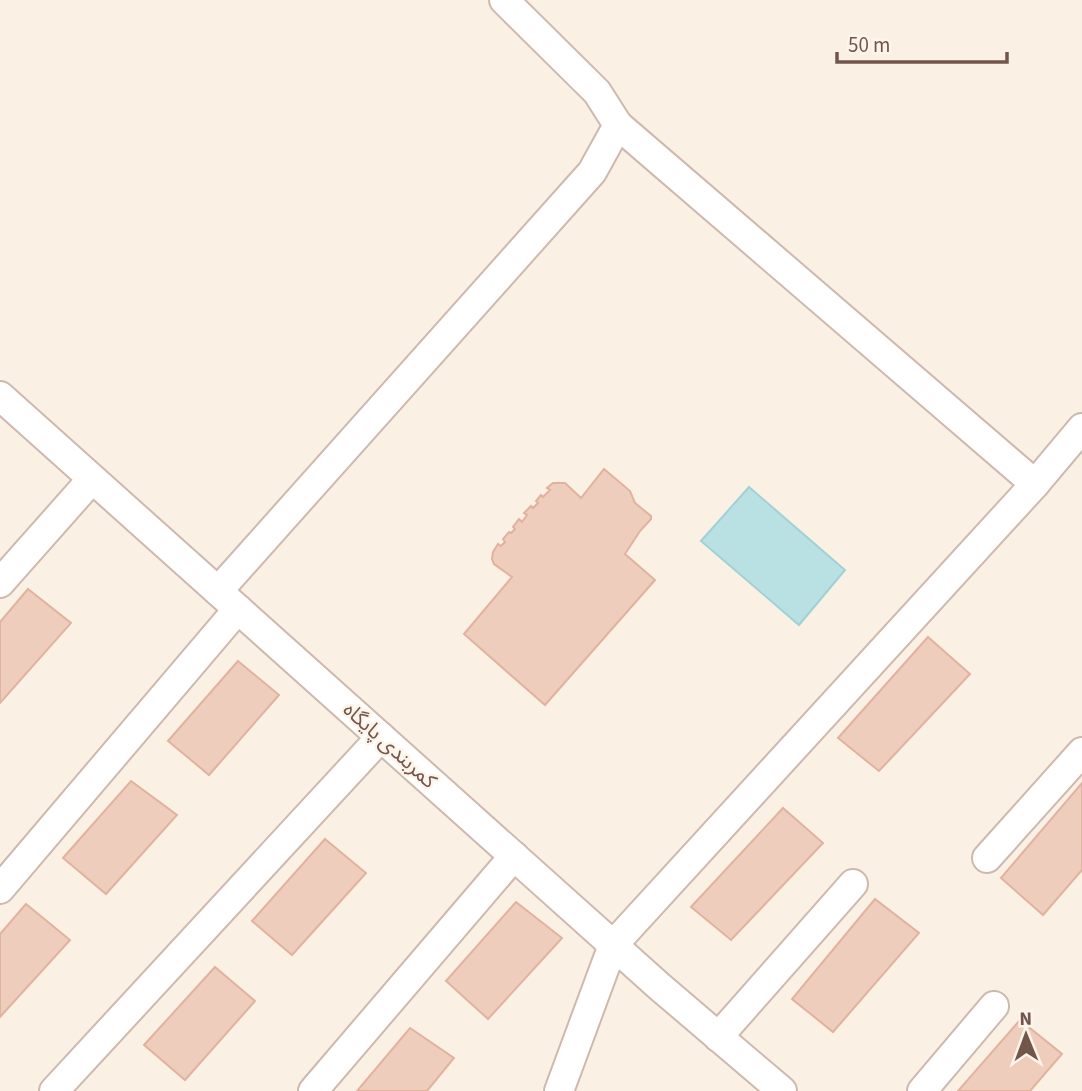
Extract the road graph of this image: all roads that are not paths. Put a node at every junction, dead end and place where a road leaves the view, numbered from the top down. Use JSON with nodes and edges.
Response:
{"nodes":[{"id":1,"x":504,"y":0,"type":"edge"},
{"id":2,"x":618,"y":125,"type":"junction"},
{"id":3,"x":0,"y":396,"type":"edge"},
{"id":4,"x":1082,"y":428,"type":"edge"},
{"id":5,"x":92,"y":479,"type":"junction"},
{"id":6,"x":1035,"y":484,"type":"junction"},
{"id":7,"x":0,"y":583,"type":"edge"},
{"id":8,"x":228,"y":600,"type":"junction"},
{"id":9,"x":381,"y":737,"type":"junction"},
{"id":10,"x":1082,"y":752,"type":"edge"},
{"id":11,"x":514,"y":856,"type":"junction"},
{"id":12,"x":987,"y":858,"type":"dead end"},
{"id":13,"x":853,"y":884,"type":"dead end"},
{"id":14,"x":0,"y":889,"type":"edge"},
{"id":15,"x":609,"y":941,"type":"junction"},
{"id":16,"x":995,"y":1006,"type":"dead end"},
{"id":17,"x":718,"y":1037,"type":"junction"},
{"id":18,"x":54,"y":1091,"type":"edge"},
{"id":19,"x":313,"y":1091,"type":"edge"},
{"id":20,"x":546,"y":1091,"type":"edge"},
{"id":21,"x":559,"y":1091,"type":"edge"},
{"id":22,"x":782,"y":1091,"type":"edge"},
{"id":23,"x":922,"y":1091,"type":"edge"}],
"edges":[{"from":1,"to":2,"type":"street"},
{"from":2,"to":6,"type":"street"},
{"from":2,"to":8,"type":"street"},
{"from":3,"to":5,"type":"street","name":"کمربندی پایگاه"},
{"from":4,"to":6,"type":"street"},
{"from":5,"to":7,"type":"street"},
{"from":5,"to":8,"type":"street","name":"کمربندی پایگاه"},
{"from":6,"to":15,"type":"street"},
{"from":8,"to":9,"type":"street","name":"کمربندی پایگاه"},
{"from":8,"to":14,"type":"street"},
{"from":9,"to":11,"type":"street","name":"کمربندی پایگاه"},
{"from":9,"to":18,"type":"street"},
{"from":10,"to":12,"type":"street"},
{"from":11,"to":15,"type":"street","name":"کمربندی پایگاه"},
{"from":11,"to":19,"type":"street"},
{"from":13,"to":17,"type":"street"},
{"from":15,"to":17,"type":"street","name":"کمربندی پایگاه"},
{"from":15,"to":20,"type":"street"},
{"from":15,"to":21,"type":"street"},
{"from":16,"to":23,"type":"street"},
{"from":17,"to":22,"type":"street","name":"کمربندی پایگاه"}]}
